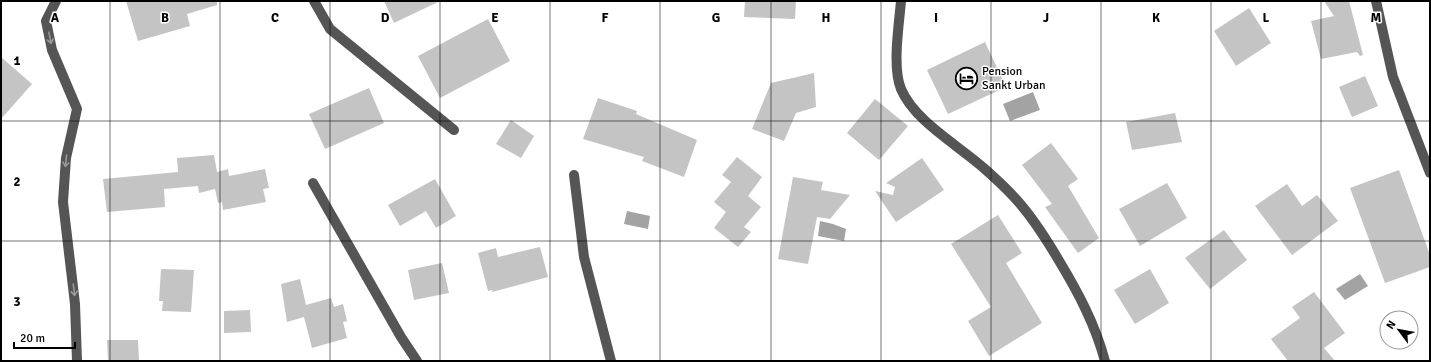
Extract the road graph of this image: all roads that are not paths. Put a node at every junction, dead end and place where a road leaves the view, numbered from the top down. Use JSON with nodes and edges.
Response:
{"nodes":[{"id":1,"x":56,"y":1,"type":"edge"},
{"id":2,"x":314,"y":1,"type":"edge"},
{"id":3,"x":901,"y":1,"type":"edge"},
{"id":4,"x":1376,"y":1,"type":"edge"},
{"id":5,"x":454,"y":130,"type":"dead end"},
{"id":6,"x":1430,"y":173,"type":"edge"},
{"id":7,"x":574,"y":174,"type":"dead end"},
{"id":8,"x":313,"y":183,"type":"dead end"},
{"id":9,"x":77,"y":361,"type":"edge"},
{"id":10,"x":417,"y":361,"type":"edge"},
{"id":11,"x":611,"y":361,"type":"edge"},
{"id":12,"x":1105,"y":361,"type":"edge"}],
"edges":[{"from":1,"to":9,"type":"street","one_way":true},
{"from":2,"to":5,"type":"street"},
{"from":3,"to":12,"type":"street"},
{"from":4,"to":6,"type":"street"},
{"from":7,"to":11,"type":"street"},
{"from":8,"to":10,"type":"street"}]}
